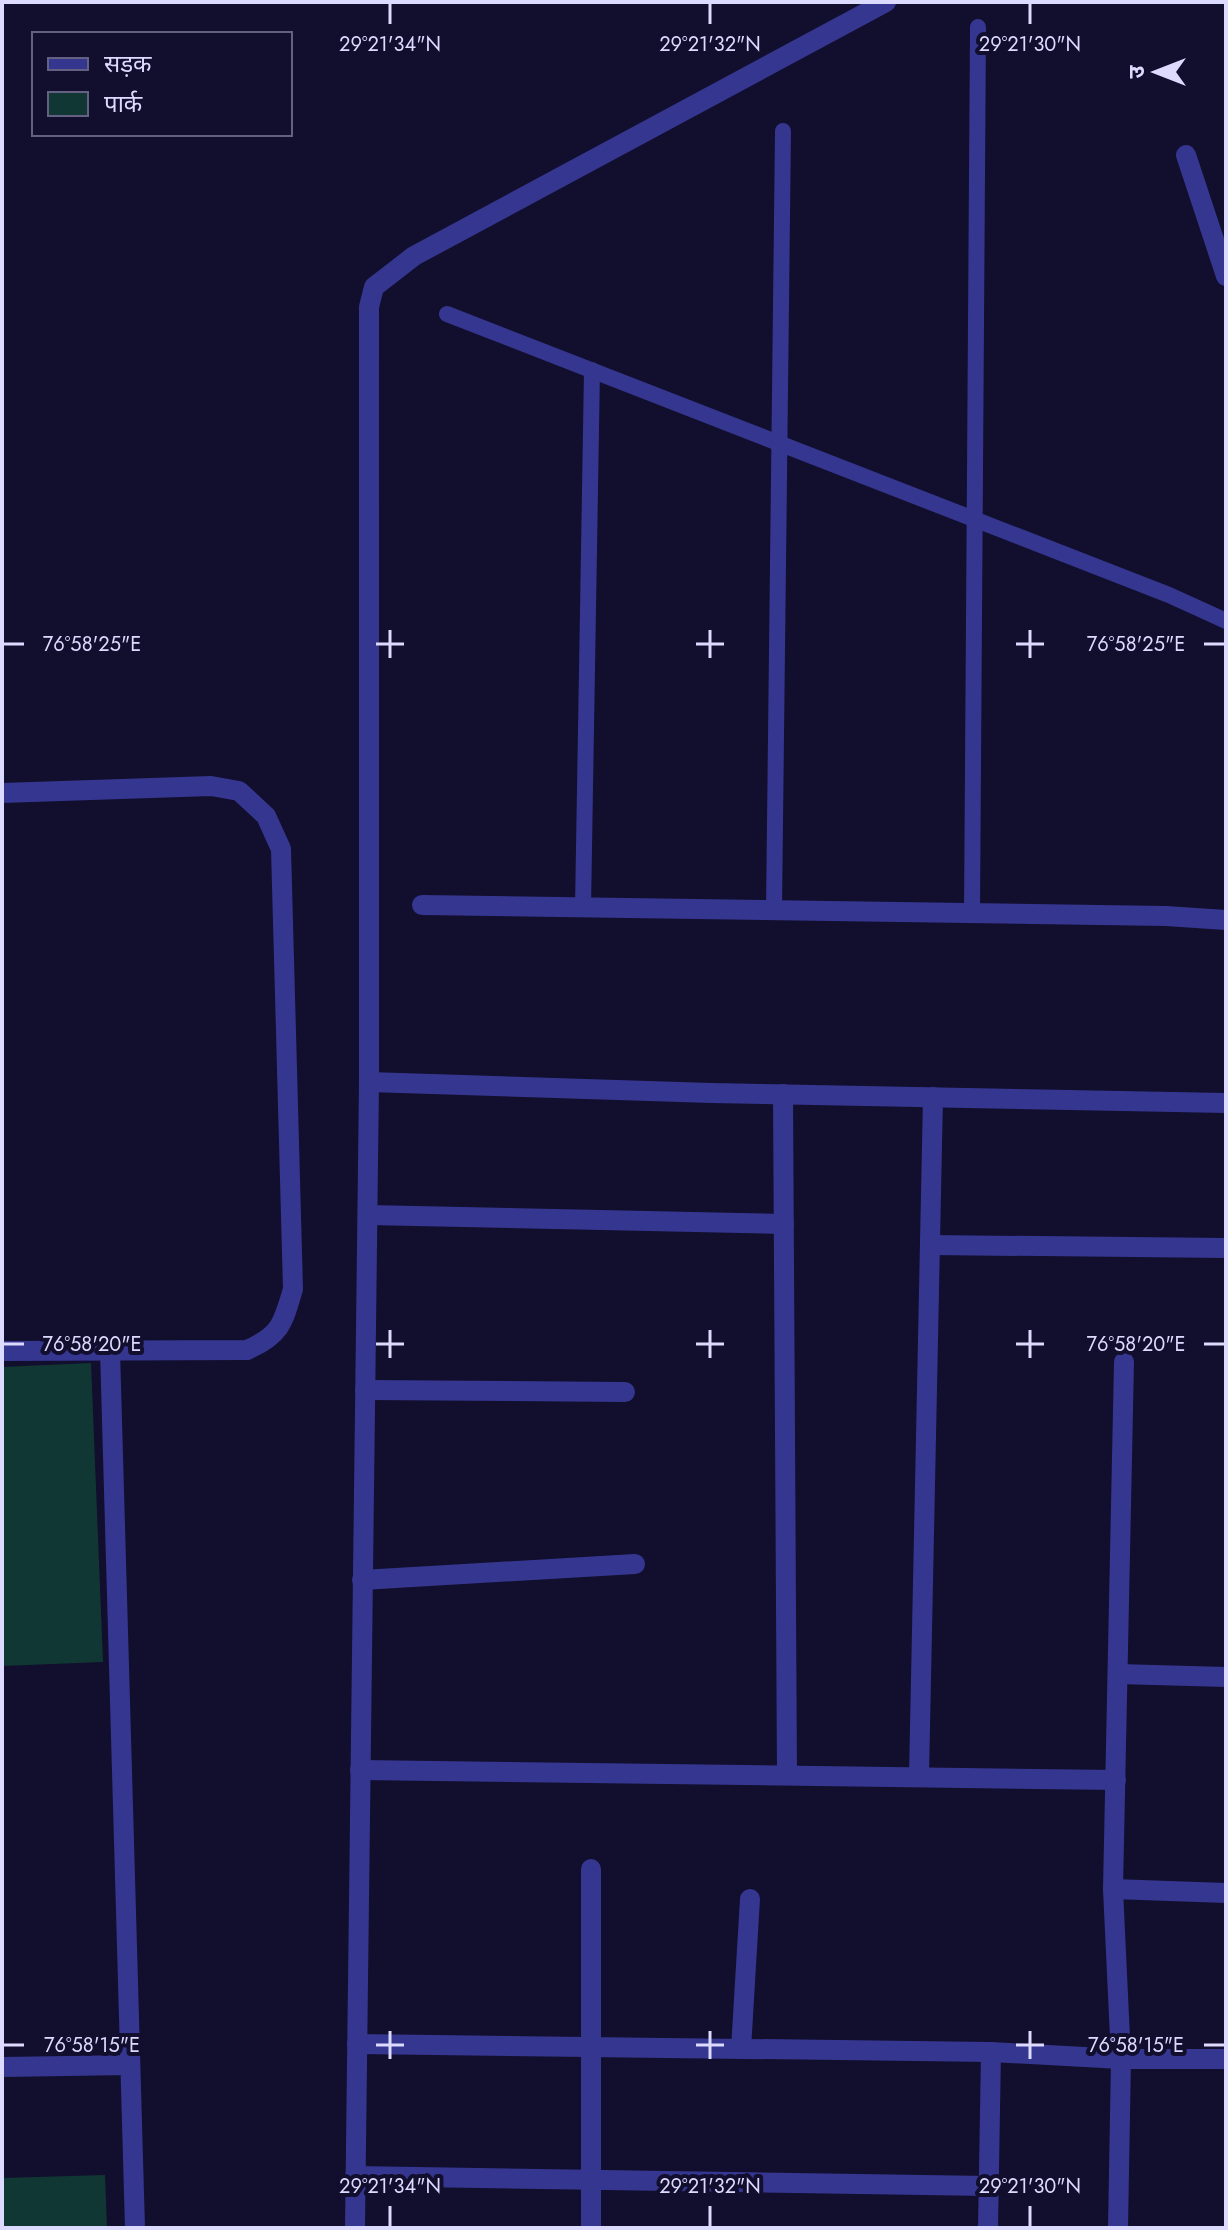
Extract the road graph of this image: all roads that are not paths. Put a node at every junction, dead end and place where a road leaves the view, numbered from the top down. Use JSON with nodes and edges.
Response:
{"nodes":[{"id":1,"x":886,"y":2,"type":"edge"},
{"id":2,"x":978,"y":27,"type":"dead end"},
{"id":3,"x":783,"y":131,"type":"dead end"},
{"id":4,"x":1186,"y":155,"type":"dead end"},
{"id":5,"x":1226,"y":276,"type":"edge"},
{"id":6,"x":447,"y":314,"type":"dead end"},
{"id":7,"x":592,"y":370,"type":"junction"},
{"id":8,"x":779,"y":444,"type":"junction"},
{"id":9,"x":974,"y":520,"type":"junction"},
{"id":10,"x":1226,"y":621,"type":"edge"},
{"id":11,"x":2,"y":793,"type":"edge"},
{"id":12,"x":422,"y":905,"type":"dead end"},
{"id":13,"x":583,"y":908,"type":"junction"},
{"id":14,"x":774,"y":910,"type":"junction"},
{"id":15,"x":972,"y":913,"type":"junction"},
{"id":16,"x":1226,"y":920,"type":"edge"},
{"id":17,"x":369,"y":1082,"type":"junction"},
{"id":18,"x":783,"y":1094,"type":"junction"},
{"id":19,"x":933,"y":1097,"type":"junction"},
{"id":20,"x":1226,"y":1103,"type":"edge"},
{"id":21,"x":368,"y":1215,"type":"junction"},
{"id":22,"x":784,"y":1224,"type":"junction"},
{"id":23,"x":930,"y":1245,"type":"junction"},
{"id":24,"x":1226,"y":1248,"type":"edge"},
{"id":25,"x":110,"y":1350,"type":"junction"},
{"id":26,"x":2,"y":1351,"type":"edge"},
{"id":27,"x":1124,"y":1362,"type":"dead end"},
{"id":28,"x":365,"y":1390,"type":"junction"},
{"id":29,"x":625,"y":1392,"type":"dead end"},
{"id":30,"x":635,"y":1564,"type":"dead end"},
{"id":31,"x":362,"y":1580,"type":"junction"},
{"id":32,"x":1118,"y":1674,"type":"junction"},
{"id":33,"x":1226,"y":1677,"type":"edge"},
{"id":34,"x":360,"y":1770,"type":"junction"},
{"id":35,"x":787,"y":1775,"type":"junction"},
{"id":36,"x":919,"y":1776,"type":"junction"},
{"id":37,"x":1116,"y":1780,"type":"junction"},
{"id":38,"x":591,"y":1869,"type":"dead end"},
{"id":39,"x":1113,"y":1889,"type":"junction"},
{"id":40,"x":1226,"y":1893,"type":"edge"},
{"id":41,"x":750,"y":1899,"type":"dead end"},
{"id":42,"x":357,"y":2044,"type":"junction"},
{"id":43,"x":592,"y":2047,"type":"junction"},
{"id":44,"x":741,"y":2049,"type":"junction"},
{"id":45,"x":991,"y":2052,"type":"junction"},
{"id":46,"x":1121,"y":2059,"type":"junction"},
{"id":47,"x":1226,"y":2059,"type":"edge"},
{"id":48,"x":130,"y":2065,"type":"junction"},
{"id":49,"x":2,"y":2067,"type":"edge"},
{"id":50,"x":355,"y":2176,"type":"junction"},
{"id":51,"x":592,"y":2180,"type":"junction"},
{"id":52,"x":988,"y":2186,"type":"junction"},
{"id":53,"x":135,"y":2228,"type":"edge"},
{"id":54,"x":355,"y":2228,"type":"edge"},
{"id":55,"x":591,"y":2228,"type":"edge"},
{"id":56,"x":988,"y":2228,"type":"edge"},
{"id":57,"x":1118,"y":2228,"type":"edge"}],
"edges":[{"from":1,"to":17,"type":"street"},
{"from":2,"to":9,"type":"lane"},
{"from":3,"to":8,"type":"lane"},
{"from":4,"to":5,"type":"street"},
{"from":6,"to":7,"type":"lane"},
{"from":7,"to":8,"type":"lane"},
{"from":7,"to":13,"type":"lane"},
{"from":8,"to":9,"type":"lane"},
{"from":8,"to":14,"type":"lane"},
{"from":9,"to":10,"type":"lane"},
{"from":9,"to":15,"type":"lane"},
{"from":11,"to":25,"type":"street"},
{"from":12,"to":13,"type":"street"},
{"from":13,"to":14,"type":"street"},
{"from":14,"to":15,"type":"street"},
{"from":15,"to":16,"type":"street"},
{"from":17,"to":18,"type":"street"},
{"from":17,"to":21,"type":"street"},
{"from":18,"to":19,"type":"street"},
{"from":18,"to":22,"type":"street"},
{"from":19,"to":20,"type":"street"},
{"from":19,"to":23,"type":"street"},
{"from":21,"to":22,"type":"street"},
{"from":21,"to":28,"type":"street"},
{"from":22,"to":35,"type":"street"},
{"from":23,"to":24,"type":"street"},
{"from":23,"to":36,"type":"street"},
{"from":25,"to":26,"type":"street"},
{"from":25,"to":48,"type":"street"},
{"from":27,"to":32,"type":"street"},
{"from":28,"to":29,"type":"street"},
{"from":28,"to":31,"type":"street"},
{"from":30,"to":31,"type":"street"},
{"from":31,"to":34,"type":"street"},
{"from":32,"to":33,"type":"street"},
{"from":32,"to":37,"type":"street"},
{"from":34,"to":35,"type":"street"},
{"from":34,"to":42,"type":"street"},
{"from":35,"to":36,"type":"street"},
{"from":36,"to":37,"type":"street"},
{"from":37,"to":39,"type":"street"},
{"from":38,"to":43,"type":"street"},
{"from":39,"to":40,"type":"street"},
{"from":39,"to":46,"type":"street"},
{"from":41,"to":44,"type":"street"},
{"from":42,"to":43,"type":"street"},
{"from":42,"to":50,"type":"street"},
{"from":43,"to":44,"type":"street"},
{"from":43,"to":51,"type":"street"},
{"from":44,"to":45,"type":"street"},
{"from":45,"to":46,"type":"street"},
{"from":45,"to":52,"type":"street"},
{"from":46,"to":47,"type":"street"},
{"from":46,"to":57,"type":"street"},
{"from":48,"to":49,"type":"street"},
{"from":48,"to":53,"type":"street"},
{"from":50,"to":51,"type":"street"},
{"from":50,"to":54,"type":"street"},
{"from":51,"to":52,"type":"street"},
{"from":51,"to":55,"type":"street"},
{"from":52,"to":56,"type":"street"}]}
